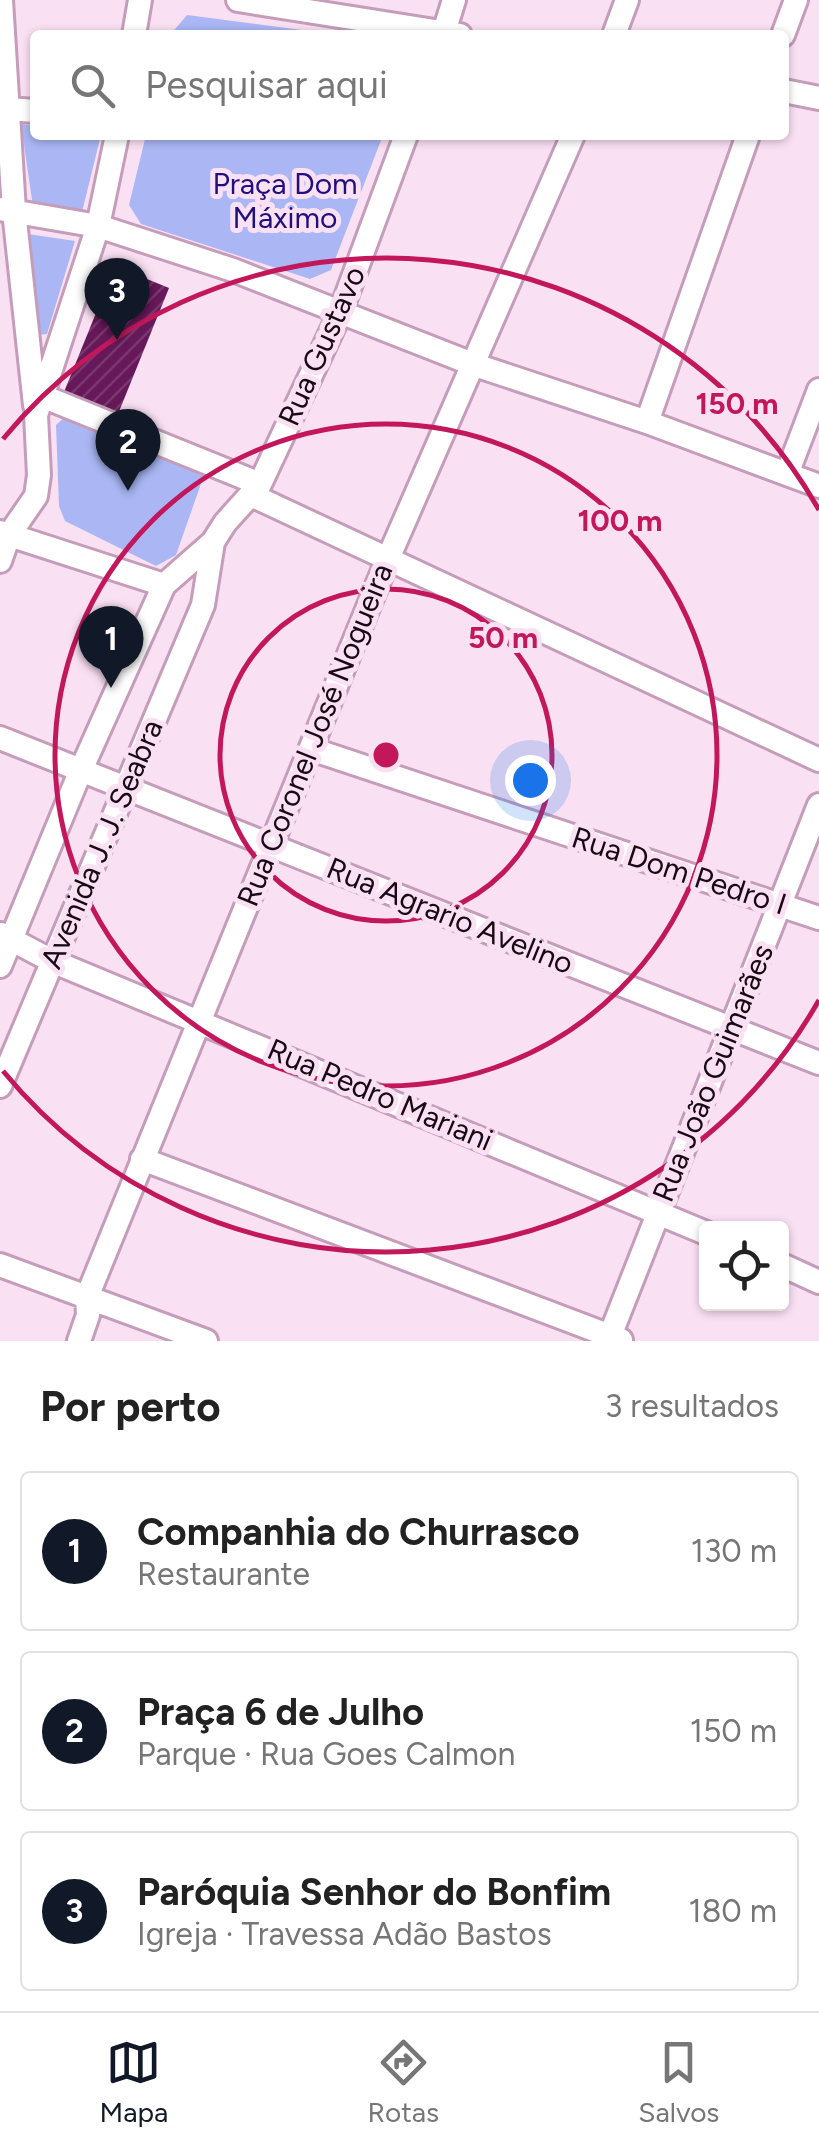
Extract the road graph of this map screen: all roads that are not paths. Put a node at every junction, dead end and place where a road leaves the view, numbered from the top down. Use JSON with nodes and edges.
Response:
{"nodes":[{"id":1,"x":1,"y":0,"type":"edge"},
{"id":2,"x":140,"y":0,"type":"edge"},
{"id":3,"x":238,"y":0,"type":"edge"},
{"id":4,"x":454,"y":0,"type":"edge"},
{"id":5,"x":627,"y":0,"type":"edge"},
{"id":6,"x":794,"y":0,"type":"edge"},
{"id":7,"x":135,"y":30,"type":"edge"},
{"id":8,"x":424,"y":30,"type":"edge"},
{"id":9,"x":450,"y":30,"type":"edge"},
{"id":10,"x":616,"y":30,"type":"edge"},
{"id":11,"x":785,"y":30,"type":"edge"},
{"id":12,"x":789,"y":93,"type":"edge"},
{"id":13,"x":819,"y":98,"type":"edge"},
{"id":14,"x":8,"y":109,"type":"junction"},
{"id":15,"x":30,"y":111,"type":"edge"},
{"id":16,"x":115,"y":140,"type":"edge"},
{"id":17,"x":404,"y":140,"type":"edge"},
{"id":18,"x":570,"y":140,"type":"edge"},
{"id":19,"x":746,"y":140,"type":"edge"},
{"id":20,"x":7,"y":210,"type":"edge"},
{"id":21,"x":98,"y":226,"type":"junction"},
{"id":22,"x":340,"y":313,"type":"junction"},
{"id":23,"x":474,"y":365,"type":"junction"},
{"id":24,"x":819,"y":390,"type":"edge"},
{"id":25,"x":39,"y":405,"type":"junction"},
{"id":26,"x":647,"y":422,"type":"junction"},
{"id":27,"x":788,"y":474,"type":"junction"},
{"id":28,"x":819,"y":486,"type":"edge"},
{"id":29,"x":256,"y":490,"type":"junction"},
{"id":30,"x":4,"y":533,"type":"edge"},
{"id":31,"x":213,"y":542,"type":"junction"},
{"id":32,"x":0,"y":561,"type":"edge"},
{"id":33,"x":386,"y":561,"type":"junction"},
{"id":34,"x":164,"y":585,"type":"junction"},
{"id":35,"x":0,"y":738,"type":"edge"},
{"id":36,"x":311,"y":748,"type":"junction"},
{"id":37,"x":819,"y":760,"type":"edge"},
{"id":38,"x":81,"y":770,"type":"junction"},
{"id":39,"x":125,"y":789,"type":"junction"},
{"id":40,"x":819,"y":805,"type":"edge"},
{"id":41,"x":269,"y":843,"type":"junction"},
{"id":42,"x":780,"y":904,"type":"junction"},
{"id":43,"x":819,"y":918,"type":"edge"},
{"id":44,"x":6,"y":937,"type":"edge"},
{"id":45,"x":52,"y":961,"type":"junction"},
{"id":46,"x":0,"y":966,"type":"edge"},
{"id":47,"x":199,"y":1020,"type":"junction"},
{"id":48,"x":730,"y":1028,"type":"junction"},
{"id":49,"x":819,"y":1063,"type":"edge"},
{"id":50,"x":0,"y":1086,"type":"edge"},
{"id":51,"x":142,"y":1159,"type":"junction"},
{"id":52,"x":657,"y":1212,"type":"junction"},
{"id":53,"x":699,"y":1230,"type":"edge"},
{"id":54,"x":0,"y":1265,"type":"edge"},
{"id":55,"x":789,"y":1269,"type":"edge"},
{"id":56,"x":819,"y":1282,"type":"edge"},
{"id":57,"x":86,"y":1297,"type":"junction"},
{"id":58,"x":614,"y":1339,"type":"edge"},
{"id":59,"x":80,"y":1341,"type":"edge"},
{"id":60,"x":206,"y":1341,"type":"edge"}],
"edges":[{"from":1,"to":14,"type":"street"},
{"from":2,"to":7,"type":"street"},
{"from":3,"to":8,"type":"street"},
{"from":4,"to":9,"type":"street"},
{"from":5,"to":10,"type":"street"},
{"from":6,"to":11,"type":"street"},
{"from":12,"to":13,"type":"street"},
{"from":14,"to":15,"type":"street"},
{"from":14,"to":20,"type":"street"},
{"from":16,"to":21,"type":"street"},
{"from":17,"to":22,"type":"street","name":"Rua Gustavo"},
{"from":18,"to":23,"type":"street","name":"Rua Coronel José Nogueira"},
{"from":19,"to":26,"type":"street"},
{"from":20,"to":21,"type":"street"},
{"from":20,"to":25,"type":"street"},
{"from":21,"to":22,"type":"street"},
{"from":21,"to":25,"type":"street"},
{"from":22,"to":23,"type":"street"},
{"from":22,"to":29,"type":"street","name":"Rua Gustavo"},
{"from":23,"to":26,"type":"street"},
{"from":23,"to":33,"type":"street","name":"Rua Coronel José Nogueira"},
{"from":24,"to":27,"type":"street"},
{"from":25,"to":29,"type":"street"},
{"from":25,"to":30,"type":"street"},
{"from":26,"to":27,"type":"street"},
{"from":27,"to":28,"type":"street"},
{"from":29,"to":31,"type":"street","name":"Rua Gustavo"},
{"from":29,"to":33,"type":"street"},
{"from":30,"to":32,"type":"street"},
{"from":30,"to":34,"type":"street"},
{"from":31,"to":34,"type":"street","name":"Avenida J. J. Seabra"},
{"from":31,"to":39,"type":"street","name":"Avenida J. J. Seabra"},
{"from":33,"to":36,"type":"street","name":"Rua Coronel José Nogueira"},
{"from":33,"to":37,"type":"street"},
{"from":34,"to":38,"type":"street","name":"Avenida J. J. Seabra"},
{"from":35,"to":38,"type":"street","name":"Rua Agrario Avelino"},
{"from":36,"to":41,"type":"street","name":"Rua Coronel José Nogueira"},
{"from":36,"to":42,"type":"street","name":"Rua Dom Pedro I"},
{"from":38,"to":39,"type":"street","name":"Rua Agrario Avelino"},
{"from":38,"to":44,"type":"street","name":"Avenida J. J. Seabra"},
{"from":39,"to":41,"type":"street","name":"Rua Agrario Avelino"},
{"from":39,"to":45,"type":"street","name":"Avenida J. J. Seabra"},
{"from":40,"to":42,"type":"street","name":"Rua João Guimarães"},
{"from":41,"to":47,"type":"street","name":"Rua Coronel José Nogueira"},
{"from":41,"to":48,"type":"street","name":"Rua Agrario Avelino"},
{"from":42,"to":43,"type":"street","name":"Rua Dom Pedro I"},
{"from":42,"to":48,"type":"street","name":"Rua João Guimarães"},
{"from":44,"to":45,"type":"street","name":"Rua Pedro Mariani"},
{"from":44,"to":46,"type":"street","name":"Avenida J. J. Seabra"},
{"from":45,"to":47,"type":"street","name":"Rua Pedro Mariani"},
{"from":45,"to":50,"type":"street","name":"Avenida J. J. Seabra"},
{"from":47,"to":51,"type":"street","name":"Rua Coronel José Nogueira"},
{"from":47,"to":52,"type":"street","name":"Rua Pedro Mariani"},
{"from":48,"to":49,"type":"street","name":"Rua Agrario Avelino"},
{"from":48,"to":52,"type":"street","name":"Rua João Guimarães"},
{"from":51,"to":57,"type":"street","name":"Rua Coronel José Nogueira"},
{"from":51,"to":58,"type":"street"},
{"from":52,"to":53,"type":"street","name":"Rua Pedro Mariani"},
{"from":52,"to":58,"type":"street","name":"Rua João Guimarães"},
{"from":54,"to":57,"type":"street"},
{"from":55,"to":56,"type":"street"},
{"from":57,"to":59,"type":"street","name":"Rua Coronel José Nogueira"},
{"from":57,"to":60,"type":"street"}]}
